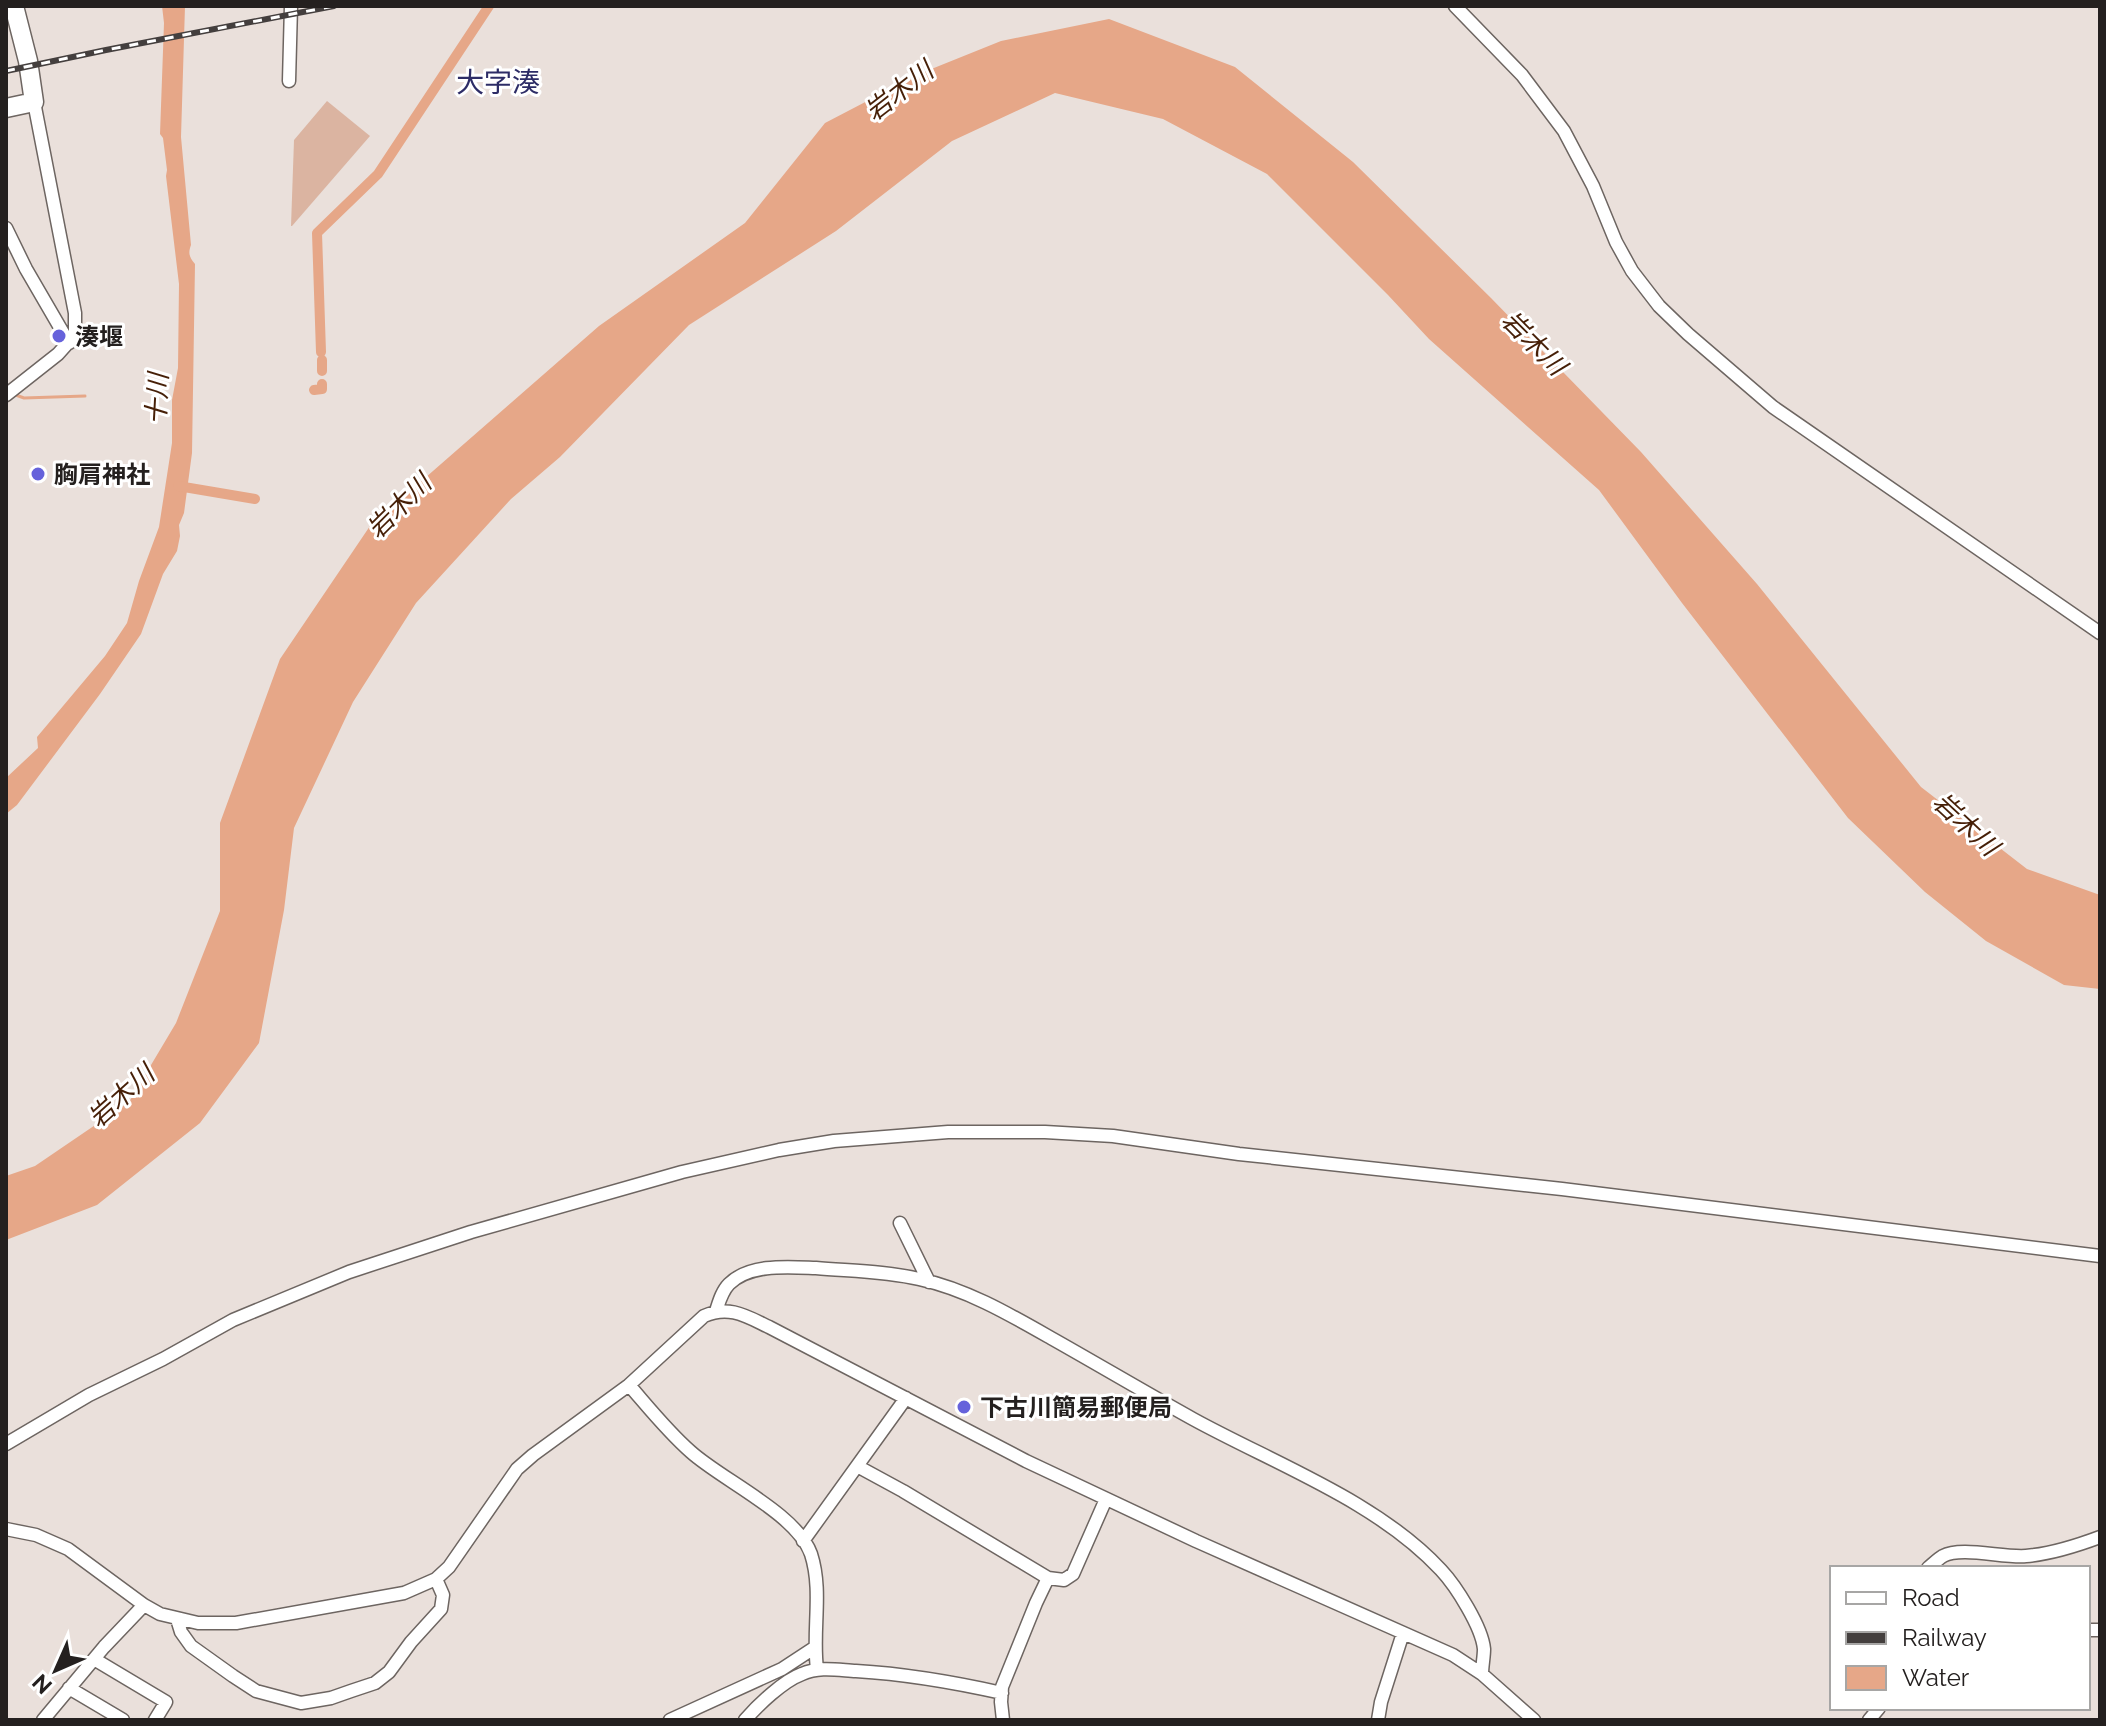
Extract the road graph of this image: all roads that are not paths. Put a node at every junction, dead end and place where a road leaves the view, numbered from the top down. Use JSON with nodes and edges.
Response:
{"nodes":[{"id":1,"x":14,"y":6,"type":"edge"},
{"id":2,"x":291,"y":6,"type":"edge"},
{"id":3,"x":1455,"y":6,"type":"edge"},
{"id":4,"x":289,"y":81,"type":"dead end"},
{"id":5,"x":34,"y":102,"type":"junction"},
{"id":6,"x":6,"y":108,"type":"edge"},
{"id":7,"x":6,"y":228,"type":"edge"},
{"id":8,"x":11,"y":248,"type":"edge"},
{"id":9,"x":69,"y":343,"type":"junction"},
{"id":10,"x":6,"y":395,"type":"edge"},
{"id":11,"x":2100,"y":633,"type":"edge"},
{"id":12,"x":900,"y":1223,"type":"dead end"},
{"id":13,"x":2100,"y":1256,"type":"edge"},
{"id":14,"x":929,"y":1282,"type":"junction"},
{"id":15,"x":716,"y":1311,"type":"junction"},
{"id":16,"x":629,"y":1385,"type":"junction"},
{"id":17,"x":906,"y":1398,"type":"junction"},
{"id":18,"x":6,"y":1444,"type":"edge"},
{"id":19,"x":857,"y":1466,"type":"junction"},
{"id":20,"x":1106,"y":1499,"type":"junction"},
{"id":21,"x":6,"y":1529,"type":"edge"},
{"id":22,"x":2100,"y":1537,"type":"edge"},
{"id":23,"x":803,"y":1541,"type":"junction"},
{"id":24,"x":1930,"y":1566,"type":"edge"},
{"id":25,"x":1048,"y":1578,"type":"junction"},
{"id":26,"x":436,"y":1579,"type":"junction"},
{"id":27,"x":144,"y":1605,"type":"junction"},
{"id":28,"x":177,"y":1619,"type":"junction"},
{"id":29,"x":1403,"y":1633,"type":"junction"},
{"id":30,"x":814,"y":1648,"type":"junction"},
{"id":31,"x":94,"y":1659,"type":"junction"},
{"id":32,"x":817,"y":1669,"type":"junction"},
{"id":33,"x":1482,"y":1674,"type":"junction"},
{"id":34,"x":69,"y":1688,"type":"junction"},
{"id":35,"x":1002,"y":1693,"type":"junction"},
{"id":36,"x":43,"y":1720,"type":"edge"},
{"id":37,"x":123,"y":1720,"type":"edge"},
{"id":38,"x":155,"y":1720,"type":"edge"},
{"id":39,"x":670,"y":1720,"type":"edge"},
{"id":40,"x":745,"y":1720,"type":"edge"},
{"id":41,"x":1003,"y":1720,"type":"edge"},
{"id":42,"x":1378,"y":1720,"type":"edge"},
{"id":43,"x":1534,"y":1720,"type":"edge"}],
"edges":[{"from":1,"to":5,"type":"highway"},
{"from":2,"to":4,"type":"street"},
{"from":3,"to":11,"type":"street"},
{"from":5,"to":6,"type":"highway"},
{"from":5,"to":9,"type":"street"},
{"from":7,"to":8,"type":"street"},
{"from":8,"to":9,"type":"street"},
{"from":9,"to":10,"type":"street"},
{"from":12,"to":14,"type":"street"},
{"from":13,"to":18,"type":"street"},
{"from":14,"to":15,"type":"street"},
{"from":14,"to":33,"type":"street"},
{"from":15,"to":16,"type":"street"},
{"from":15,"to":17,"type":"street"},
{"from":16,"to":23,"type":"street"},
{"from":16,"to":26,"type":"street"},
{"from":17,"to":19,"type":"street"},
{"from":17,"to":20,"type":"street"},
{"from":19,"to":23,"type":"street"},
{"from":19,"to":25,"type":"street"},
{"from":20,"to":25,"type":"street"},
{"from":20,"to":29,"type":"street"},
{"from":21,"to":27,"type":"street"},
{"from":22,"to":24,"type":"street"},
{"from":23,"to":30,"type":"street"},
{"from":25,"to":35,"type":"street"},
{"from":26,"to":28,"type":"street"},
{"from":26,"to":28,"type":"street"},
{"from":27,"to":28,"type":"street"},
{"from":27,"to":31,"type":"street"},
{"from":29,"to":33,"type":"street"},
{"from":29,"to":42,"type":"street"},
{"from":30,"to":32,"type":"street"},
{"from":30,"to":39,"type":"street"},
{"from":31,"to":34,"type":"street"},
{"from":31,"to":38,"type":"street"},
{"from":32,"to":35,"type":"street"},
{"from":32,"to":40,"type":"street"},
{"from":33,"to":43,"type":"street"},
{"from":34,"to":36,"type":"street"},
{"from":34,"to":37,"type":"street"},
{"from":35,"to":41,"type":"street"}]}
